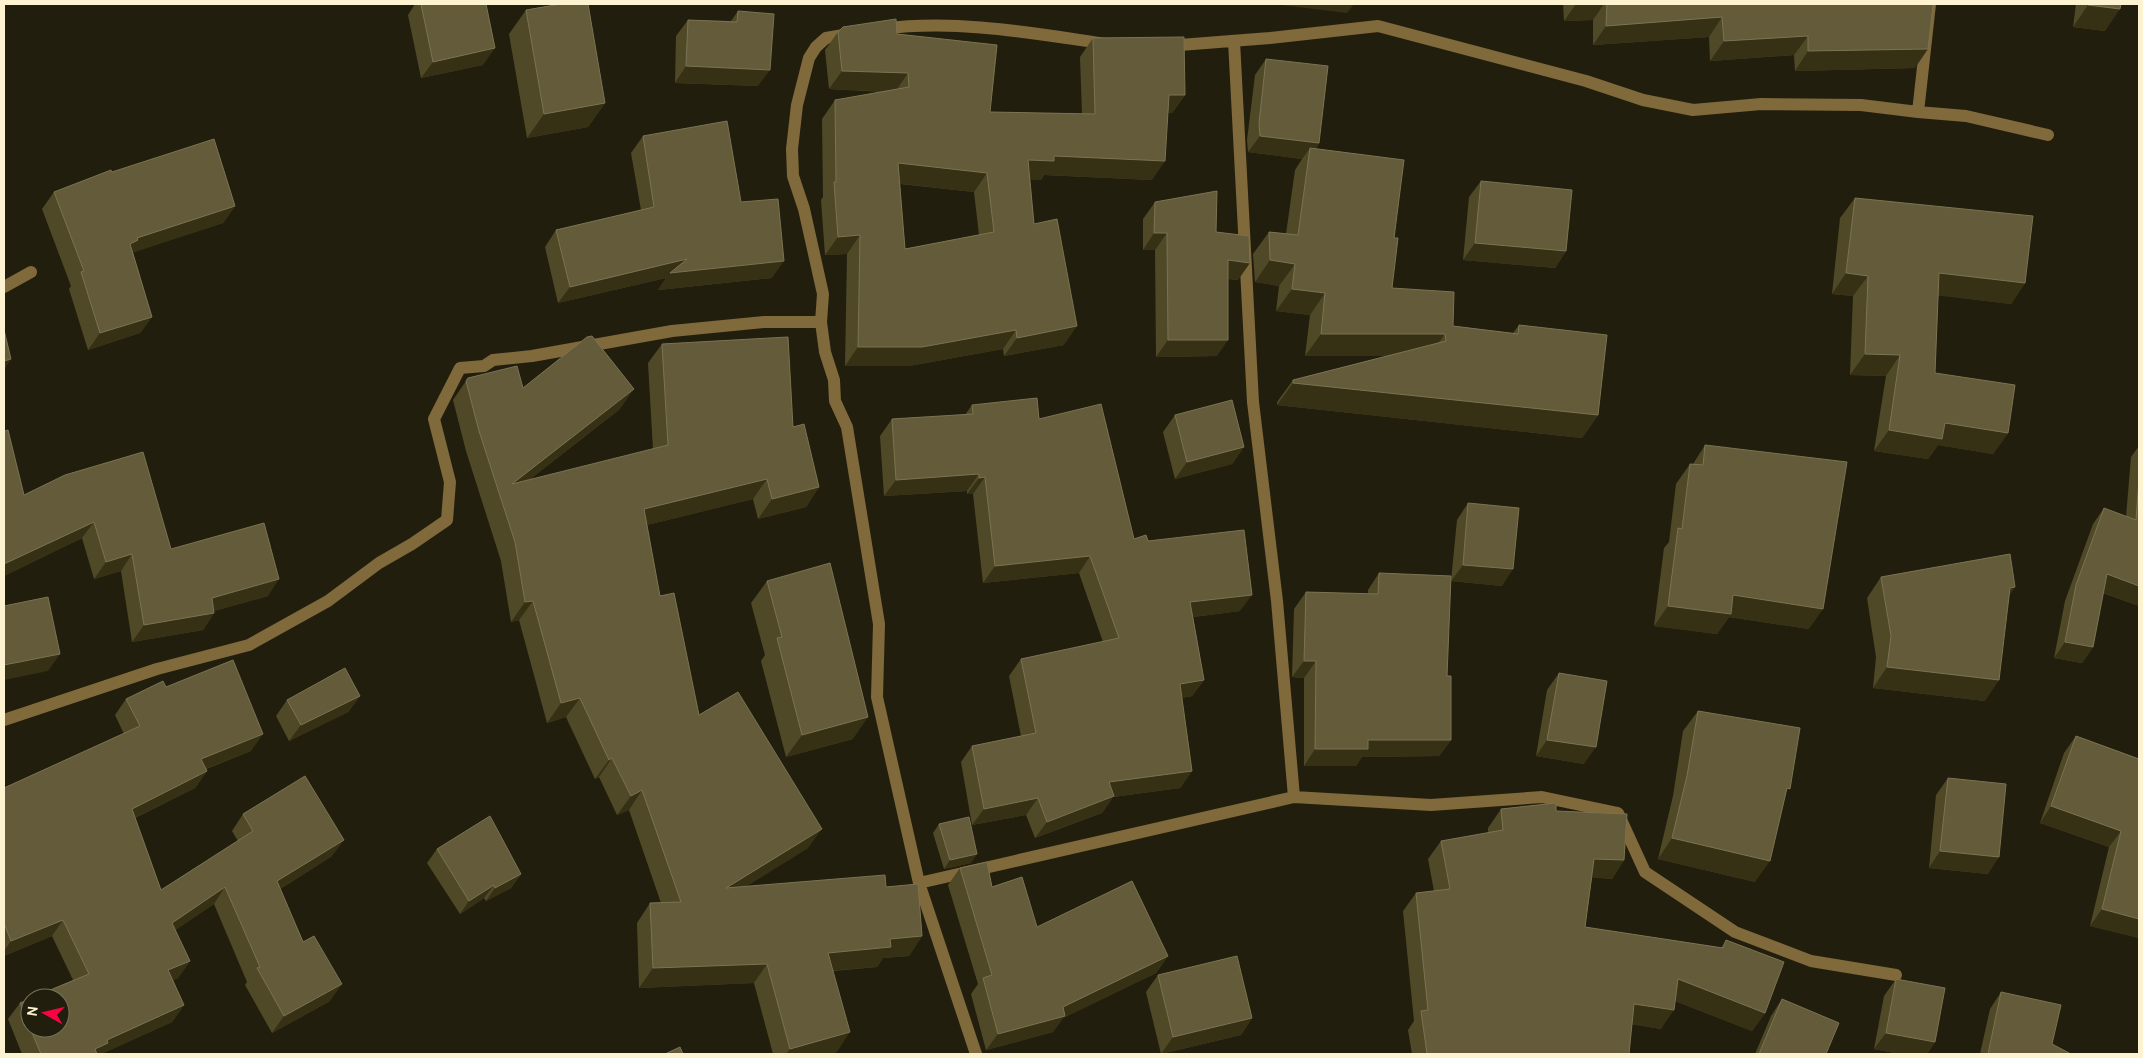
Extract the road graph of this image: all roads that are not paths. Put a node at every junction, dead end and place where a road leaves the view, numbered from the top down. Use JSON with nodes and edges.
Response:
{"nodes":[{"id":1,"x":1930,"y":4,"type":"edge"},
{"id":2,"x":1234,"y":41,"type":"junction"},
{"id":3,"x":1119,"y":44,"type":"edge"},
{"id":4,"x":1158,"y":45,"type":"edge"},
{"id":5,"x":1918,"y":112,"type":"junction"},
{"id":6,"x":2048,"y":135,"type":"dead end"},
{"id":7,"x":31,"y":272,"type":"dead end"},
{"id":8,"x":4,"y":287,"type":"edge"},
{"id":9,"x":821,"y":322,"type":"junction"},
{"id":10,"x":4,"y":708,"type":"edge"},
{"id":11,"x":9,"y":719,"type":"edge"},
{"id":12,"x":1294,"y":797,"type":"junction"},
{"id":13,"x":919,"y":883,"type":"junction"},
{"id":14,"x":1896,"y":975,"type":"dead end"},
{"id":15,"x":976,"y":1054,"type":"edge"}],
"edges":[{"from":1,"to":5,"type":"street"},
{"from":2,"to":4,"type":"street"},
{"from":2,"to":5,"type":"street"},
{"from":2,"to":12,"type":"street"},
{"from":3,"to":9,"type":"street"},
{"from":5,"to":6,"type":"street"},
{"from":7,"to":8,"type":"street"},
{"from":9,"to":11,"type":"street"},
{"from":9,"to":13,"type":"street"},
{"from":10,"to":11,"type":"street"},
{"from":12,"to":13,"type":"street"},
{"from":12,"to":14,"type":"street"},
{"from":13,"to":15,"type":"street"}]}
